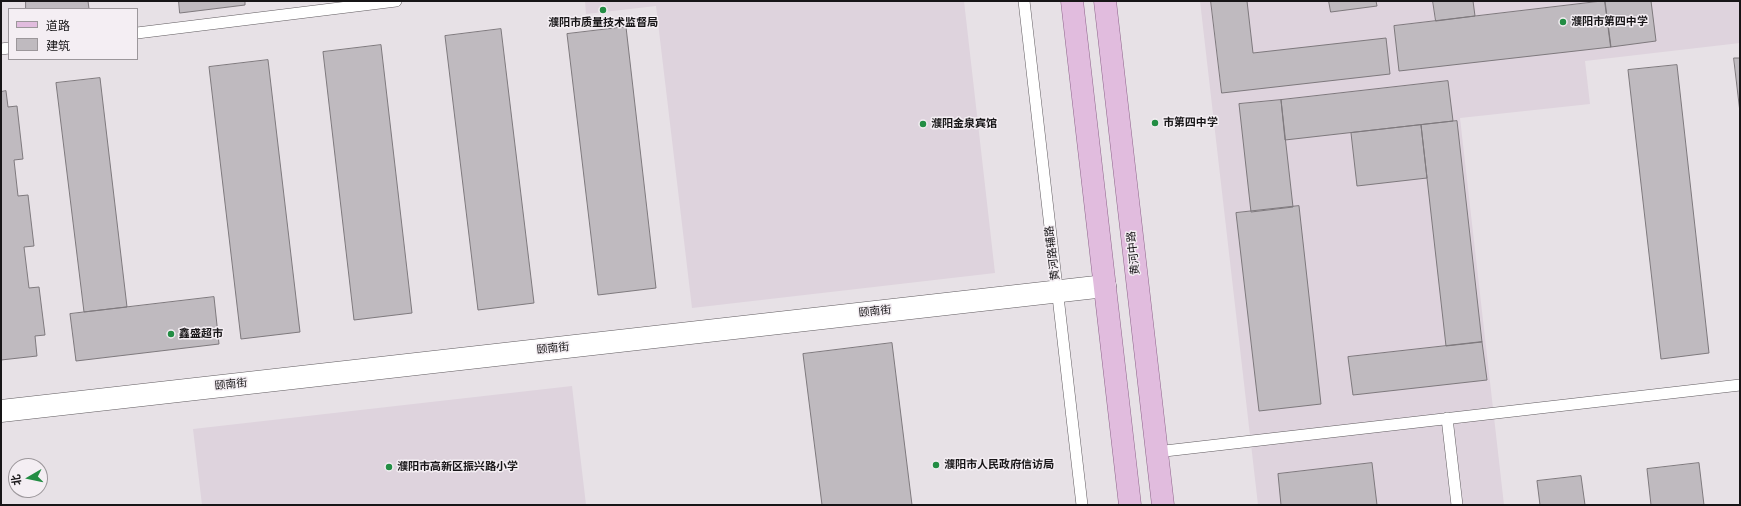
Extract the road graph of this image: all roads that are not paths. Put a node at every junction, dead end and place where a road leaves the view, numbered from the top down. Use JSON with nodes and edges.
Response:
{"nodes":[{"id":1,"x":396,"y":1,"type":"edge"},
{"id":2,"x":1024,"y":1,"type":"edge"},
{"id":3,"x":1072,"y":1,"type":"edge"},
{"id":4,"x":1105,"y":1,"type":"edge"},
{"id":5,"x":138,"y":33,"type":"edge"},
{"id":6,"x":1105,"y":286,"type":"junction"},
{"id":7,"x":1058,"y":292,"type":"junction"},
{"id":8,"x":1740,"y":385,"type":"edge"},
{"id":9,"x":1,"y":411,"type":"edge"},
{"id":10,"x":1448,"y":418,"type":"junction"},
{"id":11,"x":1156,"y":452,"type":"junction"},
{"id":12,"x":1082,"y":505,"type":"edge"},
{"id":13,"x":1130,"y":505,"type":"edge"},
{"id":14,"x":1163,"y":505,"type":"edge"},
{"id":15,"x":1458,"y":505,"type":"edge"}],
"edges":[{"from":1,"to":5,"type":"lane"},
{"from":2,"to":7,"type":"lane","name":"黄河路辅路"},
{"from":3,"to":6,"type":"main road"},
{"from":4,"to":11,"type":"main road","name":"黄河中路"},
{"from":6,"to":7,"type":"street","name":"颐南街"},
{"from":6,"to":13,"type":"main road"},
{"from":7,"to":9,"type":"street","name":"颐南街"},
{"from":7,"to":12,"type":"lane","name":"黄河路辅路"},
{"from":8,"to":10,"type":"lane"},
{"from":10,"to":11,"type":"lane"},
{"from":10,"to":15,"type":"lane"},
{"from":11,"to":14,"type":"main road","name":"黄河中路"}]}
